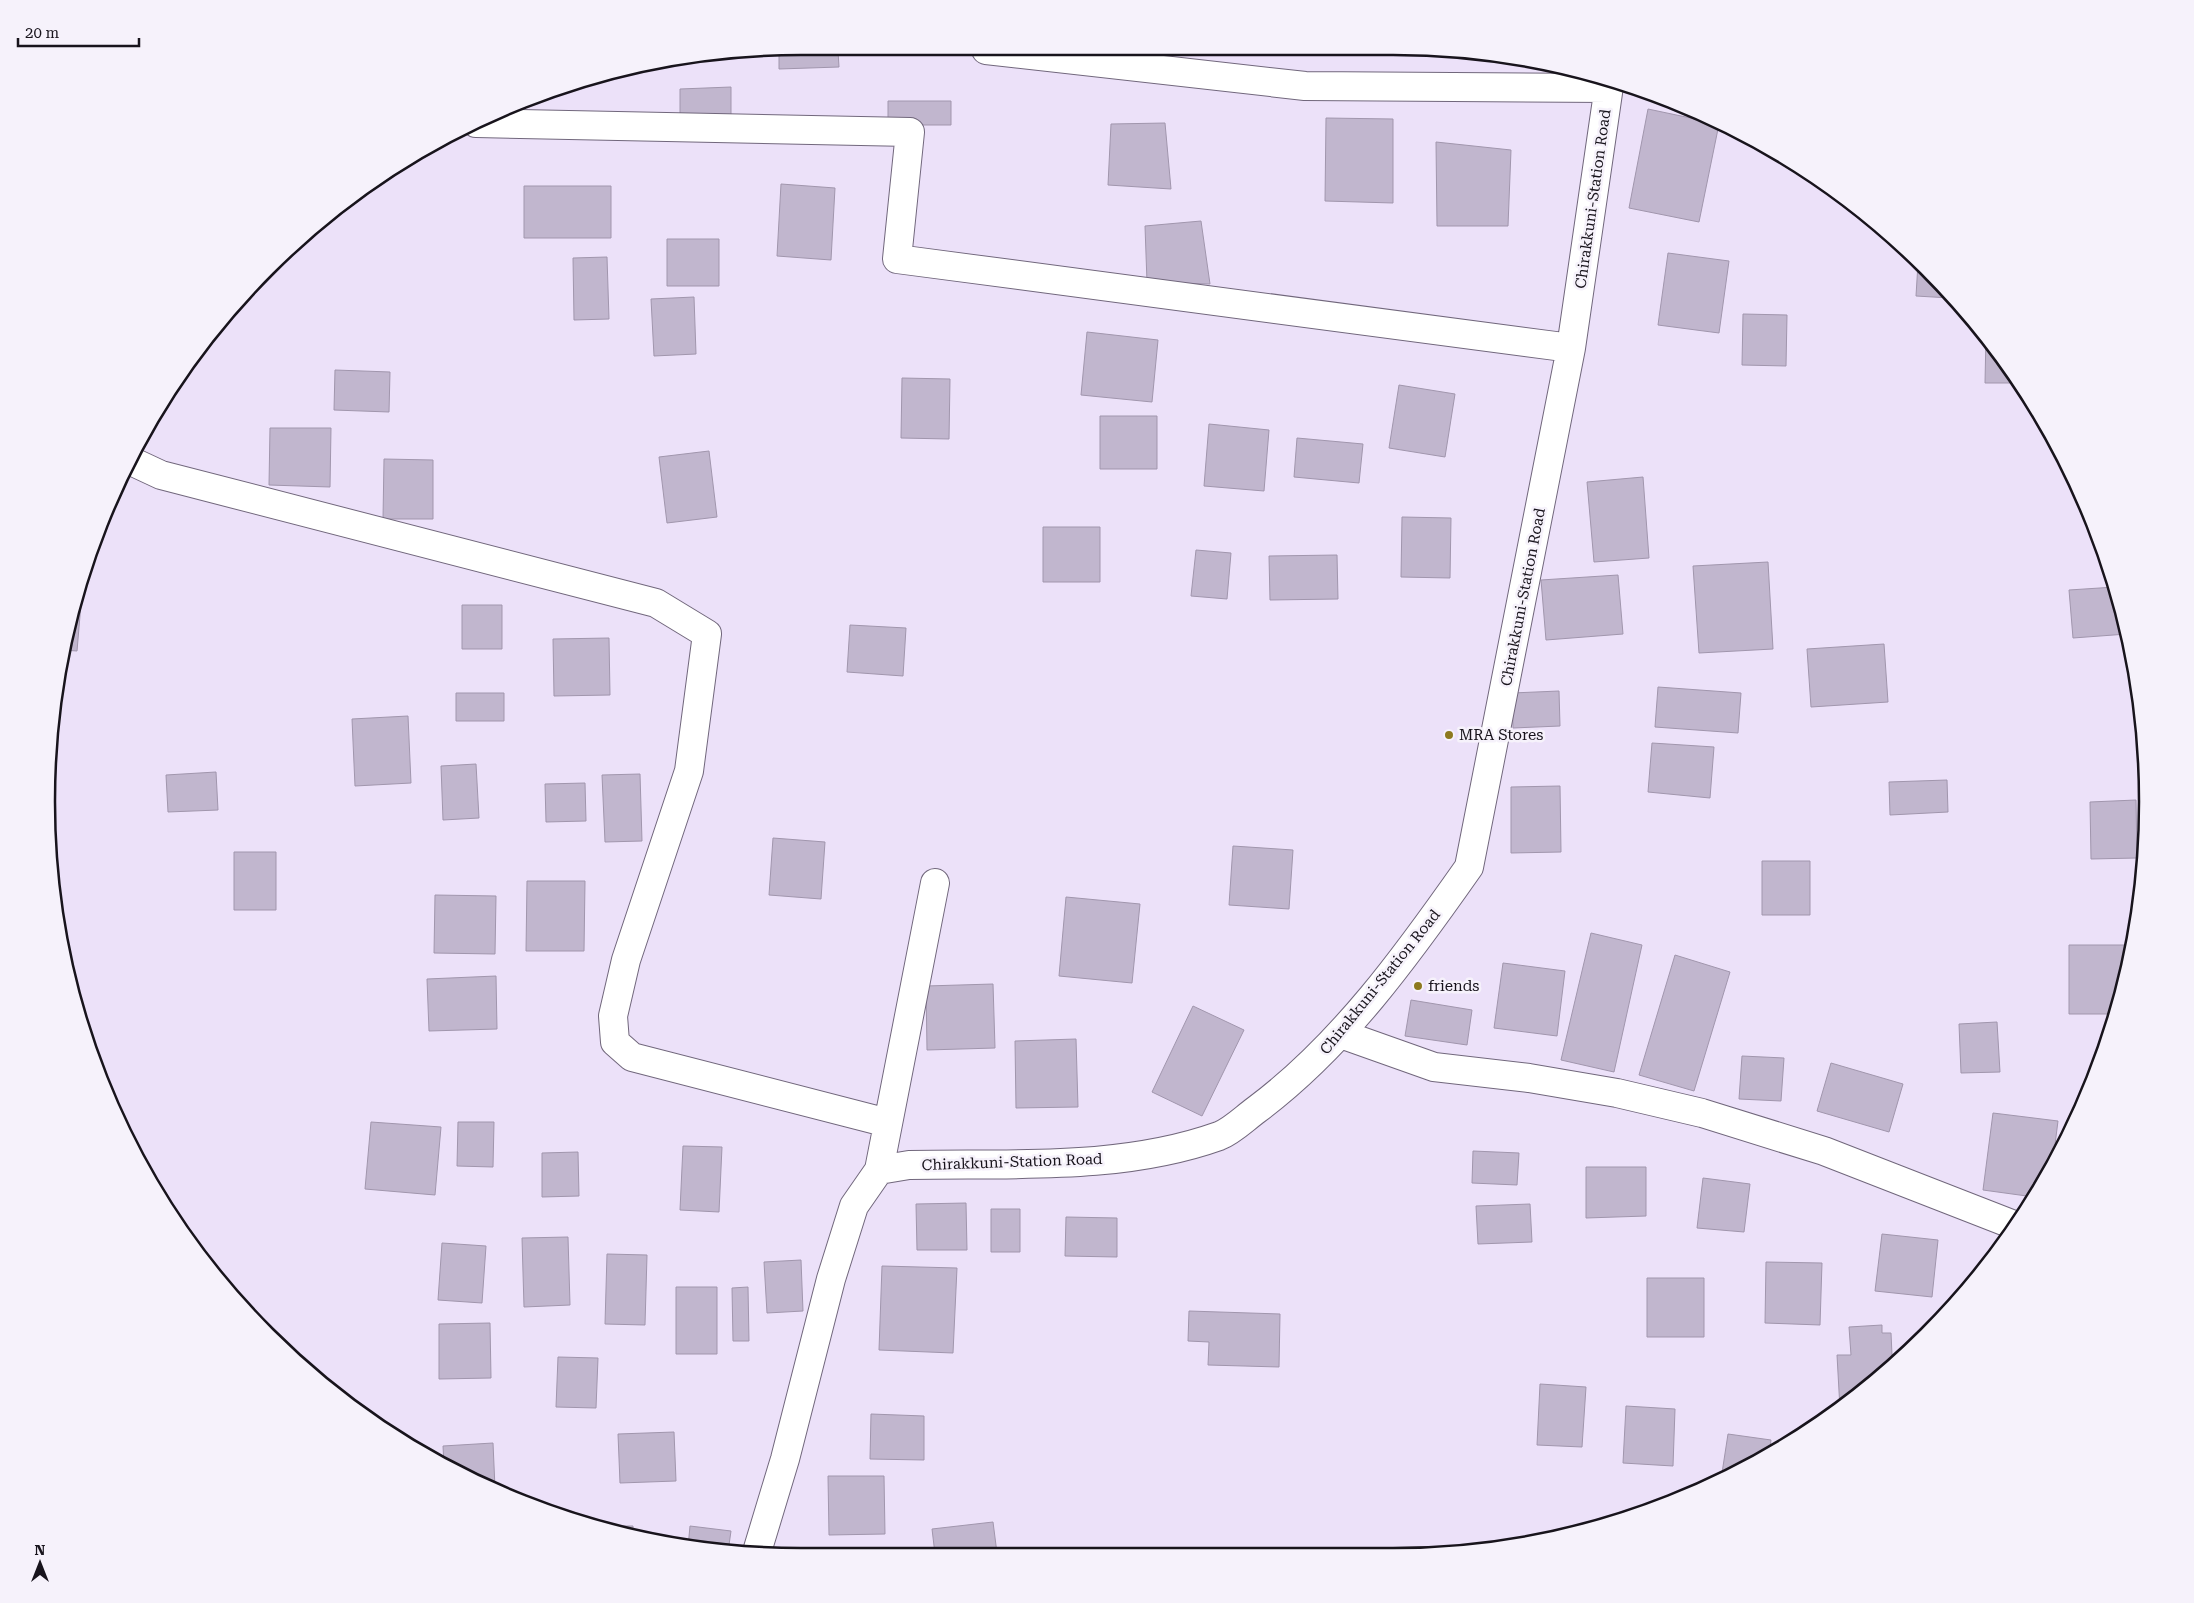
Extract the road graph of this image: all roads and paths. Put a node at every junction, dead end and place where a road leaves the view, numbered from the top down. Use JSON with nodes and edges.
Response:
{"nodes":[{"id":1,"x":1030,"y":55,"type":"edge"},
{"id":2,"x":1598,"y":84,"type":"edge"},
{"id":3,"x":1609,"y":87,"type":"edge"},
{"id":4,"x":491,"y":123,"type":"edge"},
{"id":5,"x":1571,"y":348,"type":"junction"},
{"id":6,"x":136,"y":463,"type":"edge"},
{"id":7,"x":935,"y":883,"type":"dead end"},
{"id":8,"x":1341,"y":1034,"type":"junction"},
{"id":9,"x":888,"y":1123,"type":"junction"},
{"id":10,"x":879,"y":1170,"type":"junction"},
{"id":11,"x":2008,"y":1223,"type":"edge"},
{"id":12,"x":759,"y":1546,"type":"edge"}],
"edges":[{"from":1,"to":2,"type":"street"},
{"from":3,"to":5,"type":"street","name":"Chirakkuni-Station Road"},
{"from":4,"to":5,"type":"street"},
{"from":5,"to":8,"type":"street","name":"Chirakkuni-Station Road"},
{"from":6,"to":9,"type":"street"},
{"from":7,"to":9,"type":"street"},
{"from":8,"to":10,"type":"street","name":"Chirakkuni-Station Road"},
{"from":8,"to":11,"type":"street"},
{"from":9,"to":10,"type":"street"},
{"from":10,"to":12,"type":"street"}]}
